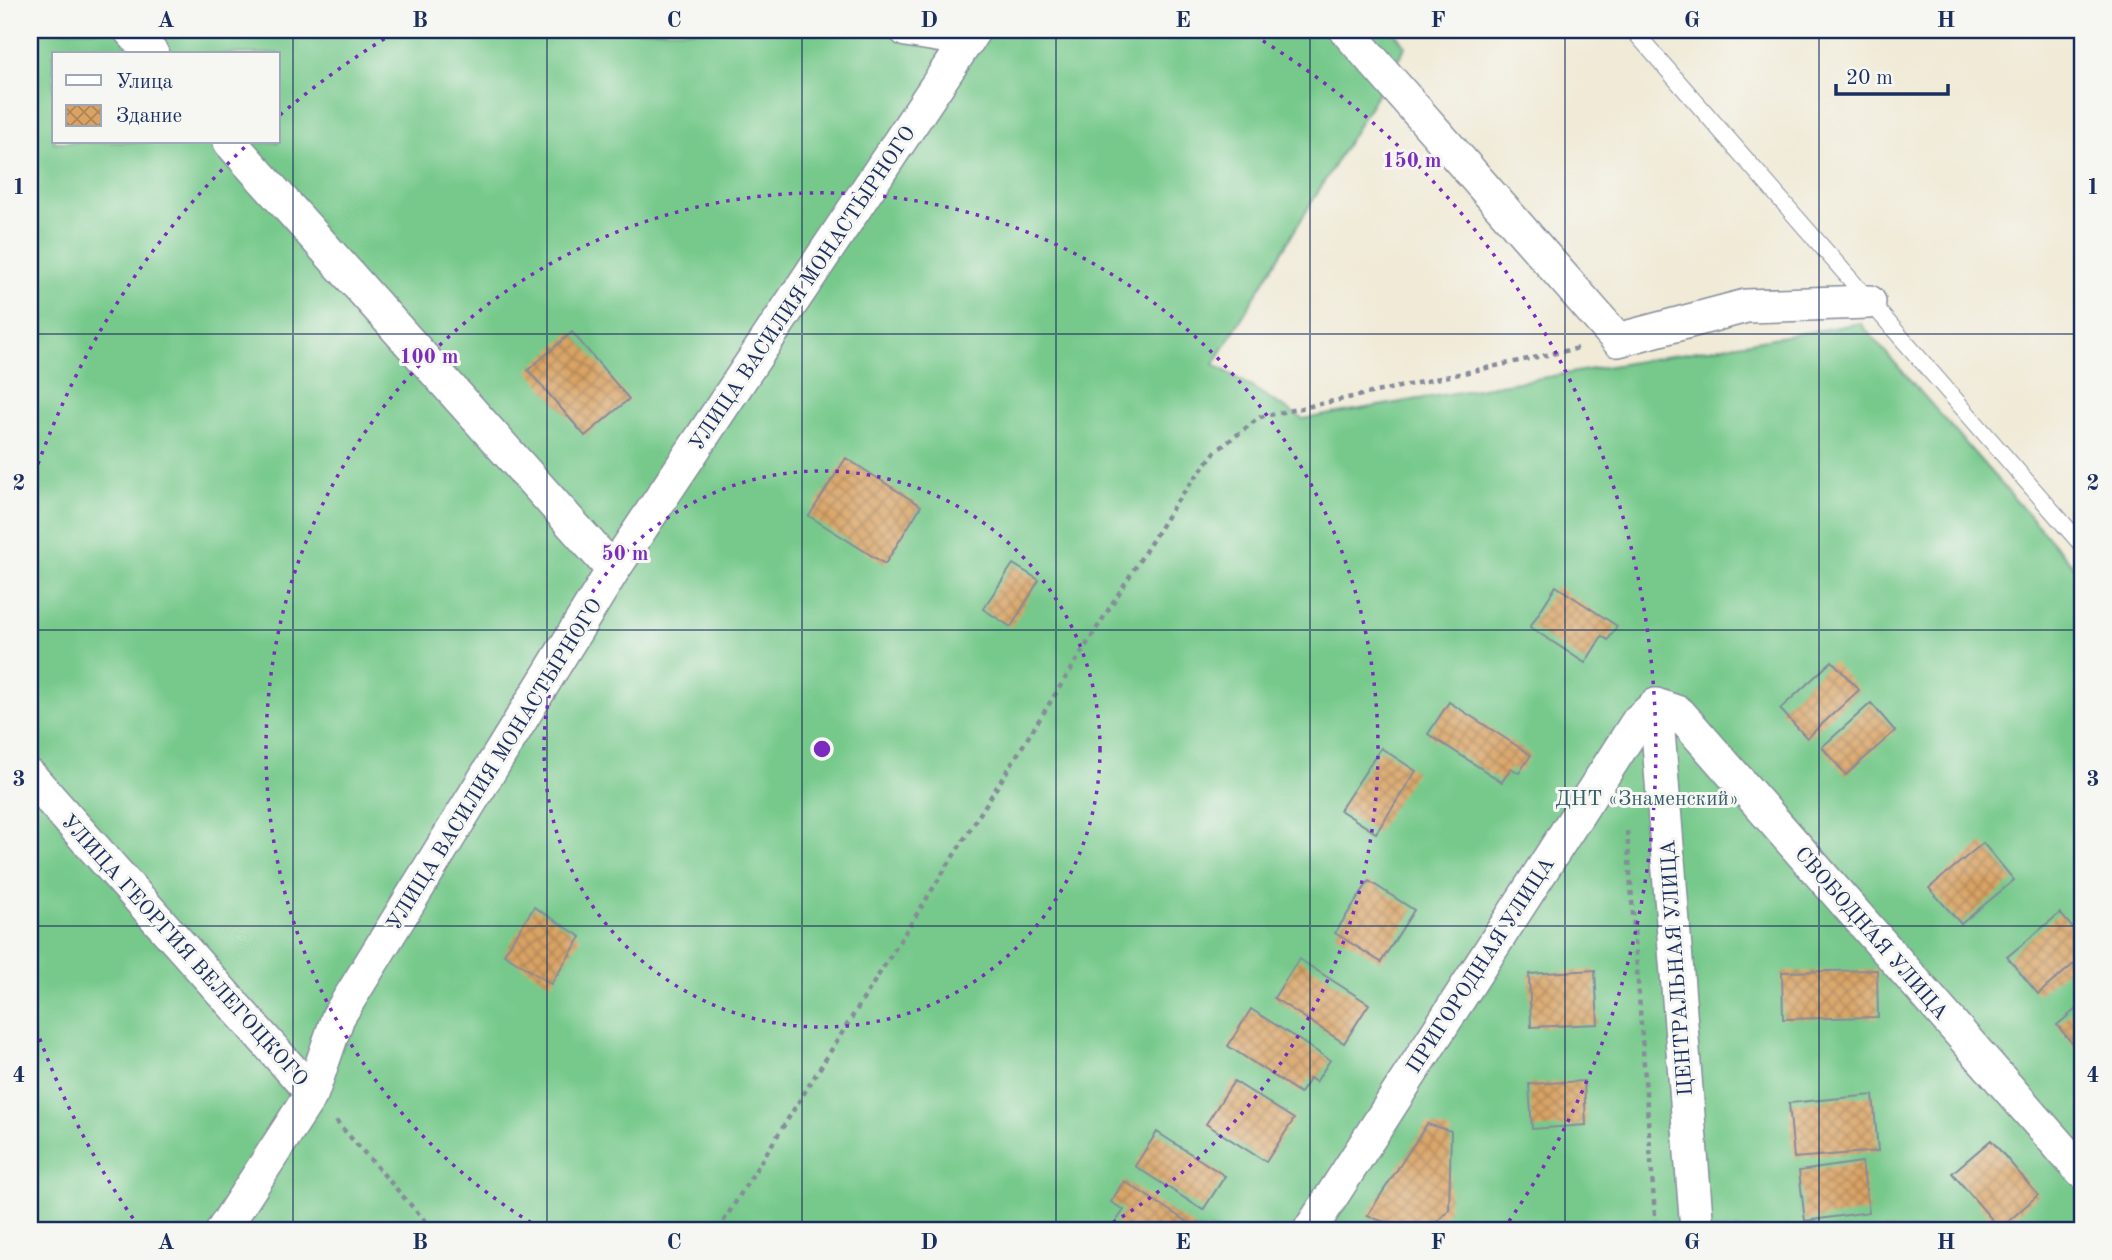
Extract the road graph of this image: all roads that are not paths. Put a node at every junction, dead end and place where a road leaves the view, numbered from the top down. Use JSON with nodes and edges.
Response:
{"nodes":[{"id":1,"x":130,"y":30,"type":"edge"},
{"id":2,"x":905,"y":30,"type":"edge"},
{"id":3,"x":1346,"y":30,"type":"edge"},
{"id":4,"x":1633,"y":30,"type":"edge"},
{"id":5,"x":971,"y":35,"type":"edge"},
{"id":6,"x":150,"y":52,"type":"edge"},
{"id":7,"x":232,"y":144,"type":"edge"},
{"id":8,"x":1869,"y":302,"type":"junction"},
{"id":9,"x":2082,"y":545,"type":"edge"},
{"id":10,"x":613,"y":570,"type":"junction"},
{"id":11,"x":1656,"y":705,"type":"junction"},
{"id":12,"x":30,"y":776,"type":"edge"},
{"id":13,"x":312,"y":1093,"type":"junction"},
{"id":14,"x":2082,"y":1172,"type":"edge"},
{"id":15,"x":223,"y":1230,"type":"edge"},
{"id":16,"x":1310,"y":1230,"type":"edge"},
{"id":17,"x":1697,"y":1230,"type":"edge"}],
"edges":[{"from":1,"to":6,"type":"street"},
{"from":2,"to":5,"type":"street"},
{"from":3,"to":8,"type":"street"},
{"from":4,"to":8,"type":"lane"},
{"from":5,"to":10,"type":"street","name":"УЛИЦА ВАСИЛИЯ МОНАСТЫРНОГО"},
{"from":7,"to":10,"type":"street"},
{"from":8,"to":9,"type":"lane"},
{"from":10,"to":13,"type":"street","name":"УЛИЦА ВАСИЛИЯ МОНАСТЫРНОГО"},
{"from":11,"to":14,"type":"street","name":"СВОБОДНАЯ УЛИЦА"},
{"from":11,"to":16,"type":"street","name":"ПРИГОРОДНАЯ УЛИЦА"},
{"from":11,"to":17,"type":"street","name":"ЦЕНТРАЛЬНАЯ УЛИЦА"},
{"from":12,"to":13,"type":"street","name":"УЛИЦА ГЕОРГИЯ ВЕЛЕГОЦКОГО"},
{"from":13,"to":15,"type":"street","name":"УЛИЦА ВАСИЛИЯ МОНАСТЫРНОГО"}]}
